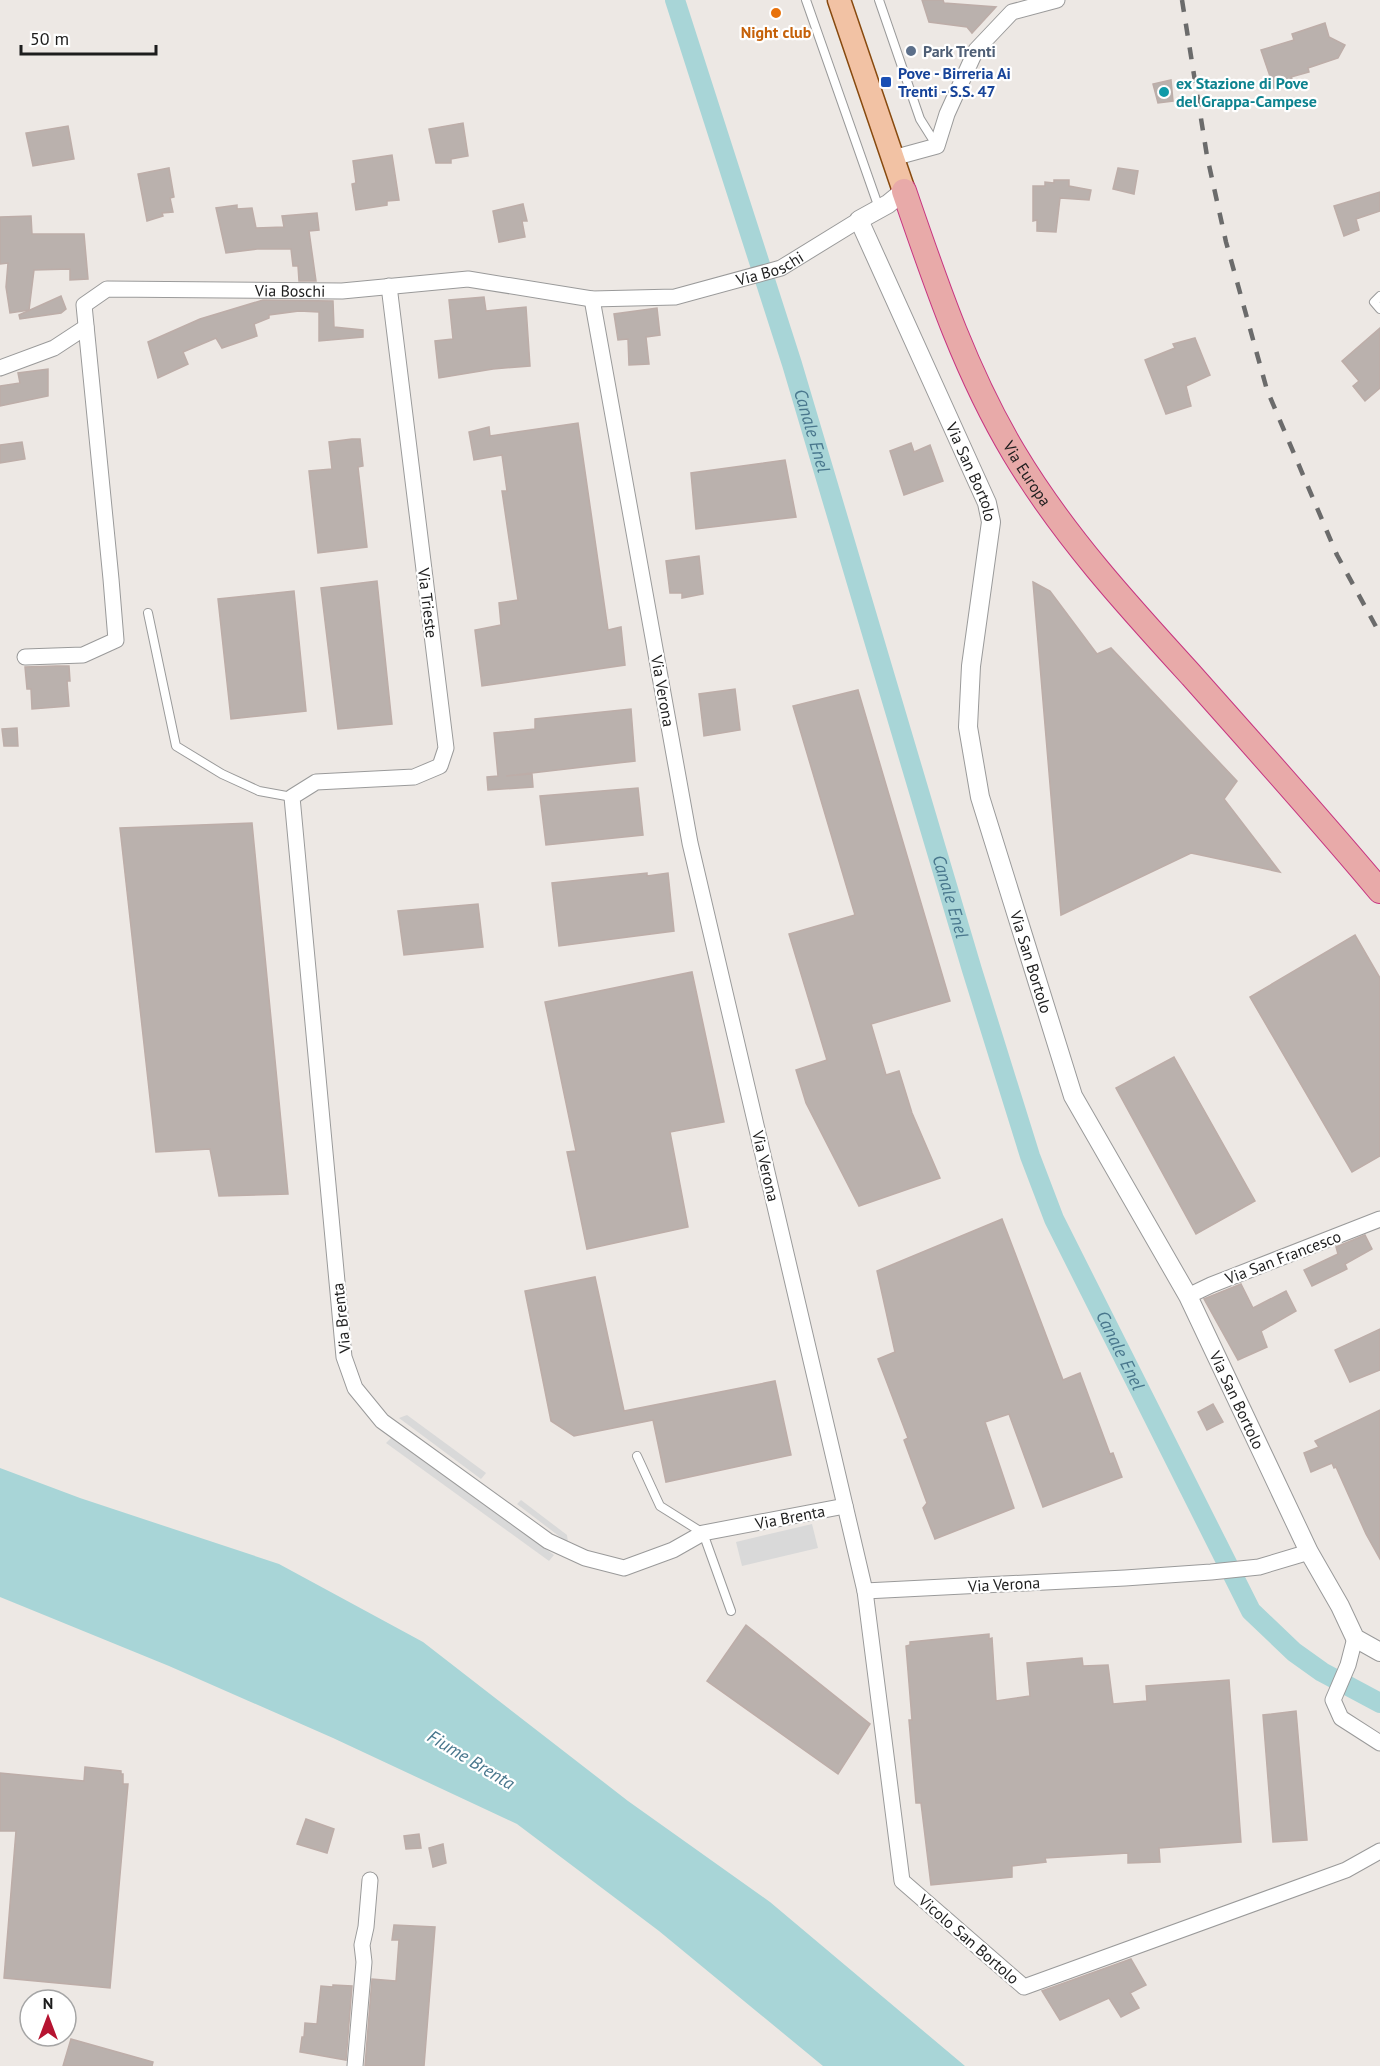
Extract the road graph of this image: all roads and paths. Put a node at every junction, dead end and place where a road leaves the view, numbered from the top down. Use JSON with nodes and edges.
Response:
{"nodes":[{"id":1,"x":806,"y":0,"type":"edge"},
{"id":2,"x":839,"y":0,"type":"edge"},
{"id":3,"x":879,"y":0,"type":"edge"},
{"id":4,"x":1057,"y":0,"type":"edge"},
{"id":5,"x":937,"y":146,"type":"junction"},
{"id":6,"x":893,"y":158,"type":"junction"},
{"id":7,"x":904,"y":191,"type":"junction"},
{"id":8,"x":879,"y":209,"type":"junction"},
{"id":9,"x":859,"y":220,"type":"junction"},
{"id":10,"x":389,"y":286,"type":"junction"},
{"id":11,"x":1380,"y":296,"type":"edge"},
{"id":12,"x":592,"y":299,"type":"junction"},
{"id":13,"x":1380,"y":309,"type":"edge"},
{"id":14,"x":86,"y":327,"type":"junction"},
{"id":15,"x":0,"y":368,"type":"edge"},
{"id":16,"x":148,"y":613,"type":"dead end"},
{"id":17,"x":25,"y":657,"type":"dead end"},
{"id":18,"x":292,"y":797,"type":"junction"},
{"id":19,"x":1357,"y":864,"type":"junction"},
{"id":20,"x":1380,"y":883,"type":"edge"},
{"id":21,"x":1380,"y":891,"type":"edge"},
{"id":22,"x":1380,"y":1219,"type":"edge"},
{"id":23,"x":1188,"y":1296,"type":"junction"},
{"id":24,"x":637,"y":1455,"type":"dead end"},
{"id":25,"x":845,"y":1506,"type":"junction"},
{"id":26,"x":703,"y":1533,"type":"junction"},
{"id":27,"x":1309,"y":1552,"type":"junction"},
{"id":28,"x":865,"y":1591,"type":"junction"},
{"id":29,"x":731,"y":1611,"type":"dead end"},
{"id":30,"x":1355,"y":1638,"type":"junction"},
{"id":31,"x":1380,"y":1652,"type":"edge"},
{"id":32,"x":1380,"y":1743,"type":"edge"},
{"id":33,"x":1380,"y":1851,"type":"edge"},
{"id":34,"x":370,"y":1880,"type":"dead end"},
{"id":35,"x":355,"y":2066,"type":"edge"}],
"edges":[{"from":1,"to":8,"type":"lane"},
{"from":2,"to":6,"type":"main road","name":"Via Europa"},
{"from":3,"to":5,"type":"lane"},
{"from":4,"to":5,"type":"street"},
{"from":5,"to":6,"type":"street"},
{"from":6,"to":7,"type":"main road","name":"Via Europa"},
{"from":7,"to":8,"type":"street","name":"Via Boschi"},
{"from":7,"to":19,"type":"highway","name":"Via Europa"},
{"from":8,"to":9,"type":"street","name":"Via Boschi"},
{"from":9,"to":12,"type":"street","name":"Via Boschi"},
{"from":9,"to":23,"type":"street","name":"Via San Bortolo"},
{"from":10,"to":12,"type":"street","name":"Via Boschi"},
{"from":10,"to":14,"type":"street","name":"Via Boschi"},
{"from":10,"to":18,"type":"street","name":"Via Trieste"},
{"from":11,"to":13,"type":"lane"},
{"from":12,"to":25,"type":"street","name":"Via Verona"},
{"from":14,"to":15,"type":"street"},
{"from":14,"to":17,"type":"street","name":"Via Boschi"},
{"from":16,"to":18,"type":"lane"},
{"from":18,"to":26,"type":"street","name":"Via Brenta"},
{"from":19,"to":20,"type":"highway"},
{"from":19,"to":21,"type":"highway"},
{"from":22,"to":23,"type":"street","name":"Via San Francesco"},
{"from":23,"to":27,"type":"street","name":"Via San Bortolo"},
{"from":24,"to":26,"type":"lane"},
{"from":25,"to":26,"type":"street","name":"Via Brenta"},
{"from":25,"to":28,"type":"street","name":"Via Verona"},
{"from":26,"to":29,"type":"lane"},
{"from":27,"to":28,"type":"street","name":"Via Verona"},
{"from":27,"to":30,"type":"street","name":"Via San Bortolo"},
{"from":28,"to":33,"type":"street","name":"Vicolo San Bortolo"},
{"from":30,"to":31,"type":"street"},
{"from":30,"to":32,"type":"street"},
{"from":34,"to":35,"type":"street"}]}
